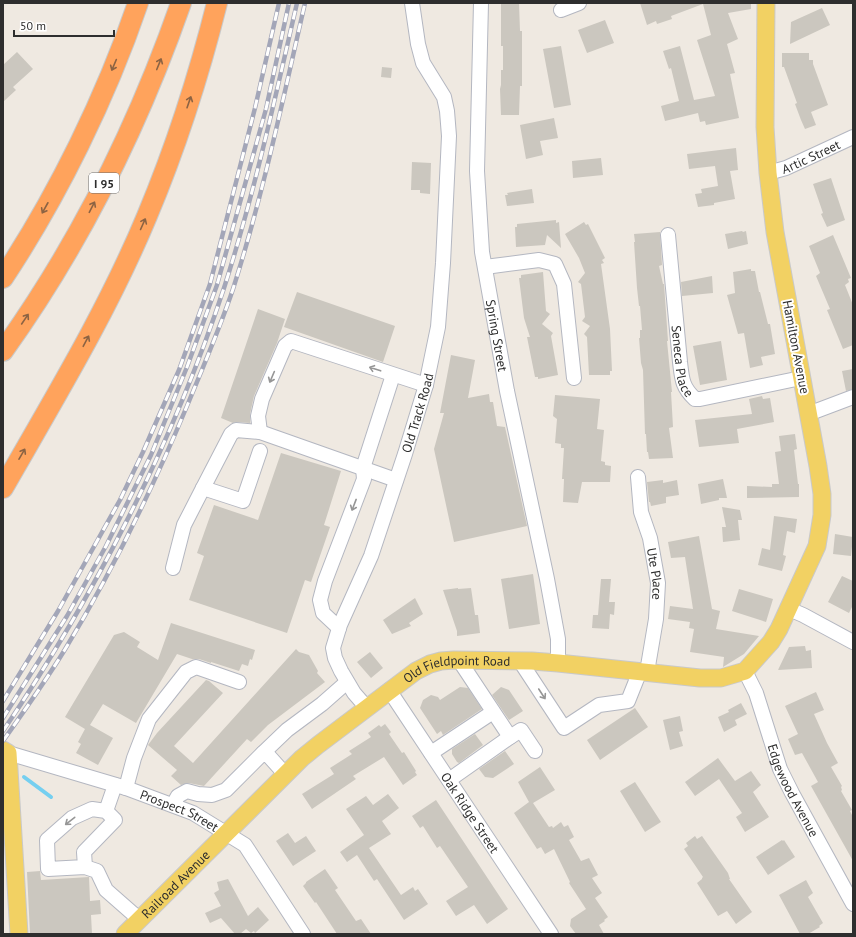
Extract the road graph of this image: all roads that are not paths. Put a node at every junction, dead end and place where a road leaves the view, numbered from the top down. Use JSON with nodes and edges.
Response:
{"nodes":[{"id":1,"x":181,"y":3,"type":"edge"},
{"id":2,"x":217,"y":3,"type":"edge"},
{"id":3,"x":412,"y":3,"type":"edge"},
{"id":4,"x":481,"y":3,"type":"edge"},
{"id":5,"x":579,"y":3,"type":"edge"},
{"id":6,"x":137,"y":4,"type":"edge"},
{"id":7,"x":769,"y":4,"type":"edge"},
{"id":8,"x":561,"y":10,"type":"dead end"},
{"id":9,"x":853,"y":137,"type":"edge"},
{"id":10,"x":768,"y":173,"type":"junction"},
{"id":11,"x":668,"y":235,"type":"dead end"},
{"id":12,"x":485,"y":267,"type":"junction"},
{"id":13,"x":3,"y":278,"type":"edge"},
{"id":14,"x":3,"y":351,"type":"edge"},
{"id":15,"x":393,"y":375,"type":"junction"},
{"id":16,"x":574,"y":378,"type":"dead end"},
{"id":17,"x":801,"y":378,"type":"junction"},
{"id":18,"x":426,"y":385,"type":"junction"},
{"id":19,"x":853,"y":397,"type":"edge"},
{"id":20,"x":808,"y":414,"type":"junction"},
{"id":21,"x":260,"y":432,"type":"junction"},
{"id":22,"x":260,"y":451,"type":"dead end"},
{"id":23,"x":363,"y":468,"type":"junction"},
{"id":24,"x":638,"y":477,"type":"dead end"},
{"id":25,"x":396,"y":480,"type":"junction"},
{"id":26,"x":3,"y":488,"type":"edge"},
{"id":27,"x":203,"y":488,"type":"junction"},
{"id":28,"x":173,"y":568,"type":"dead end"},
{"id":29,"x":789,"y":609,"type":"junction"},
{"id":30,"x":340,"y":628,"type":"junction"},
{"id":31,"x":853,"y":642,"type":"edge"},
{"id":32,"x":460,"y":660,"type":"junction"},
{"id":33,"x":520,"y":661,"type":"junction"},
{"id":34,"x":558,"y":663,"type":"junction"},
{"id":35,"x":745,"y":671,"type":"junction"},
{"id":36,"x":643,"y":672,"type":"junction"},
{"id":37,"x":239,"y":682,"type":"dead end"},
{"id":38,"x":348,"y":682,"type":"junction"},
{"id":39,"x":389,"y":690,"type":"junction"},
{"id":40,"x":367,"y":708,"type":"junction"},
{"id":41,"x":493,"y":712,"type":"junction"},
{"id":42,"x":510,"y":737,"type":"junction"},
{"id":43,"x":535,"y":751,"type":"dead end"},
{"id":44,"x":5,"y":752,"type":"edge"},
{"id":45,"x":263,"y":753,"type":"junction"},
{"id":46,"x":431,"y":753,"type":"junction"},
{"id":47,"x":285,"y":774,"type":"junction"},
{"id":48,"x":449,"y":780,"type":"junction"},
{"id":49,"x":120,"y":786,"type":"junction"},
{"id":50,"x":173,"y":805,"type":"junction"},
{"id":51,"x":106,"y":810,"type":"junction"},
{"id":52,"x":226,"y":833,"type":"junction"},
{"id":53,"x":85,"y":867,"type":"junction"},
{"id":54,"x":853,"y":904,"type":"edge"},
{"id":55,"x":139,"y":919,"type":"junction"},
{"id":56,"x":19,"y":934,"type":"edge"},
{"id":57,"x":124,"y":934,"type":"edge"},
{"id":58,"x":303,"y":934,"type":"edge"},
{"id":59,"x":551,"y":934,"type":"edge"}],
"edges":[{"from":14,"to":1,"type":"highway","number":"I 95","one_way":true},
{"from":26,"to":2,"type":"highway","one_way":true},
{"from":3,"to":18,"type":"street","name":"Old Track Road"},
{"from":4,"to":12,"type":"street","name":"Spring Street"},
{"from":5,"to":8,"type":"street"},
{"from":6,"to":13,"type":"highway","one_way":true},
{"from":7,"to":10,"type":"main road","name":"Hamilton Avenue"},
{"from":9,"to":10,"type":"street","name":"Artic Street"},
{"from":10,"to":17,"type":"main road","name":"Hamilton Avenue"},
{"from":11,"to":17,"type":"street","name":"Seneca Place"},
{"from":12,"to":16,"type":"street"},
{"from":12,"to":34,"type":"street","name":"Spring Street"},
{"from":15,"to":18,"type":"street"},
{"from":15,"to":21,"type":"street","one_way":true},
{"from":15,"to":23,"type":"street"},
{"from":17,"to":20,"type":"main road","name":"Hamilton Avenue"},
{"from":18,"to":25,"type":"street","name":"Old Track Road"},
{"from":19,"to":20,"type":"street"},
{"from":20,"to":29,"type":"main road","name":"Hamilton Avenue"},
{"from":21,"to":23,"type":"street"},
{"from":21,"to":27,"type":"street"},
{"from":22,"to":27,"type":"street"},
{"from":23,"to":25,"type":"street"},
{"from":23,"to":30,"type":"street","one_way":true},
{"from":24,"to":36,"type":"street","name":"Ute Place"},
{"from":25,"to":30,"type":"street","name":"Old Track Road"},
{"from":27,"to":28,"type":"street"},
{"from":29,"to":31,"type":"street"},
{"from":29,"to":35,"type":"main road","name":"Hamilton Avenue"},
{"from":30,"to":38,"type":"street","name":"Old Track Road"},
{"from":32,"to":33,"type":"main road","name":"Old Fieldpoint Road"},
{"from":32,"to":39,"type":"main road","name":"Old Fieldpoint Road"},
{"from":32,"to":41,"type":"street"},
{"from":33,"to":34,"type":"main road","name":"Old Fieldpoint Road"},
{"from":33,"to":36,"type":"street","name":"Ute Place","one_way":true},
{"from":34,"to":36,"type":"main road","name":"Old Fieldpoint Road"},
{"from":35,"to":36,"type":"main road","name":"Old Fieldpoint Road"},
{"from":35,"to":54,"type":"street","name":"Edgewood Avenue"},
{"from":37,"to":49,"type":"street"},
{"from":38,"to":40,"type":"street","name":"Old Track Road"},
{"from":38,"to":45,"type":"street"},
{"from":39,"to":40,"type":"main road","name":"Old Fieldpoint Road"},
{"from":39,"to":46,"type":"street","name":"Oak Ridge Street"},
{"from":40,"to":47,"type":"main road","name":"Old Fieldpoint Road"},
{"from":41,"to":42,"type":"street"},
{"from":41,"to":46,"type":"street"},
{"from":42,"to":43,"type":"street"},
{"from":42,"to":48,"type":"street"},
{"from":44,"to":49,"type":"street","name":"Prospect Street"},
{"from":44,"to":56,"type":"main road"},
{"from":45,"to":47,"type":"street"},
{"from":45,"to":50,"type":"street"},
{"from":46,"to":48,"type":"street","name":"Oak Ridge Street"},
{"from":47,"to":52,"type":"main road","name":"Old Fieldpoint Road"},
{"from":48,"to":59,"type":"street","name":"Oak Ridge Street"},
{"from":49,"to":50,"type":"street","name":"Prospect Street"},
{"from":49,"to":51,"type":"street"},
{"from":50,"to":52,"type":"street","name":"Prospect Street"},
{"from":51,"to":53,"type":"street"},
{"from":51,"to":53,"type":"street","one_way":true},
{"from":52,"to":55,"type":"main road","name":"Railroad Avenue"},
{"from":52,"to":58,"type":"street","name":"Prospect Street"},
{"from":53,"to":55,"type":"street"},
{"from":55,"to":57,"type":"main road","name":"Railroad Avenue"}]}
